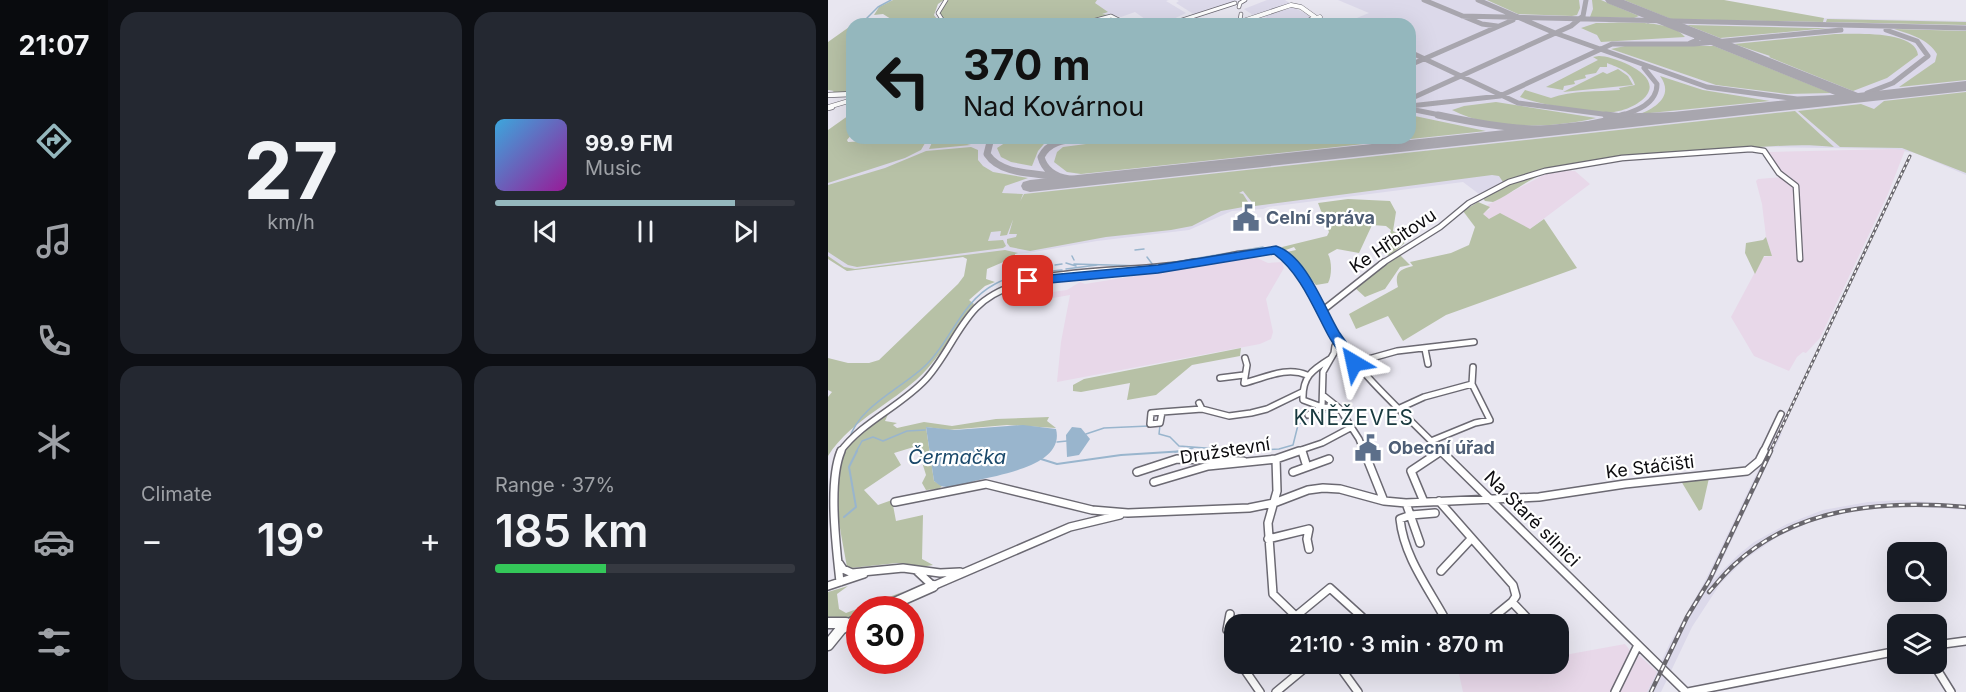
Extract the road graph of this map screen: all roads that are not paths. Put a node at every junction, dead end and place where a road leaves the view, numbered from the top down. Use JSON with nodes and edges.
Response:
{"nodes":[{"id":1,"x":946,"y":0,"type":"edge"},
{"id":2,"x":1245,"y":0,"type":"edge"},
{"id":3,"x":1235,"y":3,"type":"dead end"},
{"id":4,"x":1239,"y":7,"type":"dead end"},
{"id":5,"x":1241,"y":14,"type":"dead end"},
{"id":6,"x":941,"y":18,"type":"edge"},
{"id":7,"x":1102,"y":18,"type":"edge"},
{"id":8,"x":1117,"y":18,"type":"edge"},
{"id":9,"x":1189,"y":18,"type":"edge"},
{"id":10,"x":1241,"y":18,"type":"edge"},
{"id":11,"x":1250,"y":18,"type":"edge"},
{"id":12,"x":1313,"y":18,"type":"edge"},
{"id":13,"x":831,"y":95,"type":"edge"},
{"id":14,"x":846,"y":97,"type":"edge"},
{"id":15,"x":846,"y":101,"type":"edge"},
{"id":16,"x":846,"y":102,"type":"edge"},
{"id":17,"x":829,"y":108,"type":"edge"},
{"id":18,"x":1800,"y":259,"type":"dead end"},
{"id":19,"x":1322,"y":311,"type":"junction"},
{"id":20,"x":1474,"y":342,"type":"dead end"},
{"id":21,"x":1337,"y":344,"type":"junction"},
{"id":22,"x":1425,"y":349,"type":"junction"},
{"id":23,"x":1245,"y":358,"type":"dead end"},
{"id":24,"x":1330,"y":360,"type":"junction"},
{"id":25,"x":1354,"y":363,"type":"junction"},
{"id":26,"x":1428,"y":364,"type":"dead end"},
{"id":27,"x":1473,"y":367,"type":"dead end"},
{"id":28,"x":1315,"y":369,"type":"junction"},
{"id":29,"x":1323,"y":370,"type":"junction"},
{"id":30,"x":1244,"y":375,"type":"junction"},
{"id":31,"x":1307,"y":375,"type":"junction"},
{"id":32,"x":1220,"y":378,"type":"dead end"},
{"id":33,"x":1472,"y":384,"type":"junction"},
{"id":34,"x":1302,"y":392,"type":"junction"},
{"id":35,"x":1324,"y":396,"type":"junction"},
{"id":36,"x":1304,"y":400,"type":"junction"},
{"id":37,"x":1282,"y":402,"type":"junction"},
{"id":38,"x":1322,"y":407,"type":"junction"},
{"id":39,"x":1339,"y":408,"type":"junction"},
{"id":40,"x":1400,"y":408,"type":"junction"},
{"id":41,"x":1162,"y":412,"type":"dead end"},
{"id":42,"x":1781,"y":414,"type":"dead end"},
{"id":43,"x":1308,"y":415,"type":"dead end"},
{"id":44,"x":1352,"y":427,"type":"junction"},
{"id":45,"x":1431,"y":441,"type":"junction"},
{"id":46,"x":1302,"y":451,"type":"junction"},
{"id":47,"x":1441,"y":451,"type":"junction"},
{"id":48,"x":1276,"y":459,"type":"junction"},
{"id":49,"x":1329,"y":459,"type":"dead end"},
{"id":50,"x":1254,"y":462,"type":"junction"},
{"id":51,"x":1307,"y":467,"type":"junction"},
{"id":52,"x":1137,"y":472,"type":"dead end"},
{"id":53,"x":1293,"y":472,"type":"dead end"},
{"id":54,"x":1154,"y":482,"type":"dead end"},
{"id":55,"x":1489,"y":500,"type":"junction"},
{"id":56,"x":1384,"y":501,"type":"junction"},
{"id":57,"x":1439,"y":501,"type":"junction"},
{"id":58,"x":896,"y":502,"type":"dead end"},
{"id":59,"x":1424,"y":502,"type":"junction"},
{"id":60,"x":1274,"y":503,"type":"junction"},
{"id":61,"x":1406,"y":503,"type":"junction"},
{"id":62,"x":1092,"y":510,"type":"junction"},
{"id":63,"x":1162,"y":512,"type":"joint"},
{"id":64,"x":1128,"y":513,"type":"junction"},
{"id":65,"x":1435,"y":513,"type":"dead end"},
{"id":66,"x":1411,"y":514,"type":"junction"},
{"id":67,"x":1090,"y":521,"type":"junction"},
{"id":68,"x":1268,"y":539,"type":"junction"},
{"id":69,"x":1471,"y":539,"type":"junction"},
{"id":70,"x":1420,"y":543,"type":"dead end"},
{"id":71,"x":1309,"y":549,"type":"dead end"},
{"id":72,"x":838,"y":562,"type":"junction"},
{"id":73,"x":910,"y":568,"type":"joint"},
{"id":74,"x":973,"y":568,"type":"junction"},
{"id":75,"x":1441,"y":571,"type":"dead end"},
{"id":76,"x":874,"y":572,"type":"junction"},
{"id":77,"x":927,"y":573,"type":"junction"},
{"id":78,"x":840,"y":582,"type":"junction"},
{"id":79,"x":828,"y":586,"type":"edge"},
{"id":80,"x":933,"y":586,"type":"junction"},
{"id":81,"x":1273,"y":594,"type":"joint"},
{"id":82,"x":912,"y":596,"type":"joint"},
{"id":83,"x":1512,"y":602,"type":"junction"},
{"id":84,"x":1294,"y":614,"type":"edge"},
{"id":85,"x":1298,"y":614,"type":"edge"},
{"id":86,"x":1360,"y":614,"type":"edge"},
{"id":87,"x":1443,"y":614,"type":"edge"},
{"id":88,"x":1497,"y":614,"type":"edge"},
{"id":89,"x":1523,"y":614,"type":"edge"},
{"id":90,"x":846,"y":622,"type":"edge"},
{"id":91,"x":828,"y":623,"type":"edge"},
{"id":92,"x":846,"y":626,"type":"edge"},
{"id":93,"x":1966,"y":641,"type":"edge"},
{"id":94,"x":1947,"y":644,"type":"edge"},
{"id":95,"x":828,"y":645,"type":"edge"},
{"id":96,"x":1638,"y":645,"type":"junction"},
{"id":97,"x":1887,"y":653,"type":"edge"},
{"id":98,"x":1248,"y":674,"type":"edge"},
{"id":99,"x":1298,"y":674,"type":"edge"},
{"id":100,"x":1345,"y":674,"type":"edge"},
{"id":101,"x":1940,"y":674,"type":"edge"},
{"id":102,"x":1260,"y":692,"type":"edge"},
{"id":103,"x":1276,"y":692,"type":"edge"},
{"id":104,"x":1358,"y":692,"type":"edge"},
{"id":105,"x":1615,"y":692,"type":"edge"},
{"id":106,"x":1687,"y":692,"type":"edge"},
{"id":107,"x":1952,"y":692,"type":"edge"}],
"edges":[{"from":1,"to":6,"type":"street"},
{"from":2,"to":4,"type":"street"},
{"from":3,"to":9,"type":"street"},
{"from":5,"to":10,"type":"street"},
{"from":7,"to":8,"type":"street"},
{"from":11,"to":12,"type":"main road"},
{"from":13,"to":14,"type":"highway"},
{"from":15,"to":17,"type":"main road"},
{"from":16,"to":17,"type":"main road"},
{"from":18,"to":19,"type":"street","name":"Ke Hřbitovu"},
{"from":19,"to":21,"type":"street","name":"Na Staré silnici"},
{"from":19,"to":72,"type":"street","name":"Na Staré silnici"},
{"from":20,"to":22,"type":"street"},
{"from":21,"to":24,"type":"street"},
{"from":21,"to":25,"type":"street","name":"Na Staré silnici"},
{"from":22,"to":25,"type":"street"},
{"from":22,"to":26,"type":"street"},
{"from":23,"to":30,"type":"street"},
{"from":24,"to":28,"type":"street"},
{"from":24,"to":29,"type":"street"},
{"from":25,"to":40,"type":"street","name":"Na Staré silnici"},
{"from":27,"to":33,"type":"street"},
{"from":28,"to":29,"type":"street"},
{"from":28,"to":31,"type":"street"},
{"from":29,"to":35,"type":"street"},
{"from":30,"to":31,"type":"street"},
{"from":30,"to":32,"type":"street"},
{"from":31,"to":34,"type":"street"},
{"from":33,"to":40,"type":"street"},
{"from":33,"to":45,"type":"street"},
{"from":34,"to":36,"type":"street"},
{"from":34,"to":37,"type":"street"},
{"from":35,"to":38,"type":"street"},
{"from":35,"to":39,"type":"street"},
{"from":36,"to":37,"type":"street"},
{"from":36,"to":38,"type":"street"},
{"from":37,"to":41,"type":"street"},
{"from":38,"to":39,"type":"street"},
{"from":38,"to":43,"type":"street"},
{"from":39,"to":44,"type":"street"},
{"from":40,"to":45,"type":"street","name":"Na Staré silnici"},
{"from":42,"to":55,"type":"street","name":"Ke Stáčišti"},
{"from":44,"to":46,"type":"street","name":"Družstevní"},
{"from":44,"to":56,"type":"street"},
{"from":45,"to":47,"type":"street","name":"Na Staré silnici"},
{"from":46,"to":48,"type":"street","name":"Družstevní"},
{"from":46,"to":51,"type":"street"},
{"from":47,"to":55,"type":"street","name":"Na Staré silnici"},
{"from":47,"to":59,"type":"street"},
{"from":48,"to":50,"type":"street","name":"Družstevní"},
{"from":48,"to":60,"type":"street"},
{"from":49,"to":51,"type":"street"},
{"from":50,"to":52,"type":"street"},
{"from":50,"to":54,"type":"street","name":"Družstevní"},
{"from":51,"to":53,"type":"street"},
{"from":55,"to":57,"type":"street","name":"Ke Stáčišti"},
{"from":55,"to":96,"type":"street","name":"Na Staré silnici"},
{"from":56,"to":60,"type":"street"},
{"from":56,"to":61,"type":"street"},
{"from":57,"to":59,"type":"street","name":"Ke Stáčišti"},
{"from":57,"to":69,"type":"street"},
{"from":58,"to":62,"type":"street"},
{"from":59,"to":61,"type":"street"},
{"from":60,"to":63,"type":"street"},
{"from":60,"to":68,"type":"street"},
{"from":61,"to":66,"type":"street"},
{"from":62,"to":64,"type":"street"},
{"from":62,"to":67,"type":"street"},
{"from":63,"to":64,"type":"street"},
{"from":64,"to":67,"type":"street"},
{"from":65,"to":66,"type":"street"},
{"from":66,"to":70,"type":"street"},
{"from":66,"to":87,"type":"street"},
{"from":67,"to":74,"type":"street"},
{"from":68,"to":71,"type":"street"},
{"from":68,"to":81,"type":"street"},
{"from":69,"to":75,"type":"street"},
{"from":69,"to":83,"type":"street"},
{"from":72,"to":76,"type":"street"},
{"from":72,"to":78,"type":"street"},
{"from":73,"to":76,"type":"street"},
{"from":73,"to":77,"type":"street"},
{"from":74,"to":77,"type":"street"},
{"from":74,"to":80,"type":"street"},
{"from":76,"to":78,"type":"street"},
{"from":77,"to":80,"type":"street"},
{"from":77,"to":82,"type":"street"},
{"from":78,"to":79,"type":"street"},
{"from":80,"to":82,"type":"highway"},
{"from":81,"to":84,"type":"street"},
{"from":83,"to":88,"type":"street"},
{"from":83,"to":89,"type":"street"},
{"from":85,"to":86,"type":"street"},
{"from":90,"to":91,"type":"highway"},
{"from":92,"to":95,"type":"highway"},
{"from":93,"to":94,"type":"street"},
{"from":96,"to":105,"type":"street"},
{"from":96,"to":106,"type":"street","name":"Na Staré silnici"},
{"from":97,"to":106,"type":"street"},
{"from":98,"to":102,"type":"street"},
{"from":99,"to":103,"type":"street"},
{"from":100,"to":104,"type":"street"},
{"from":101,"to":107,"type":"street"}]}
